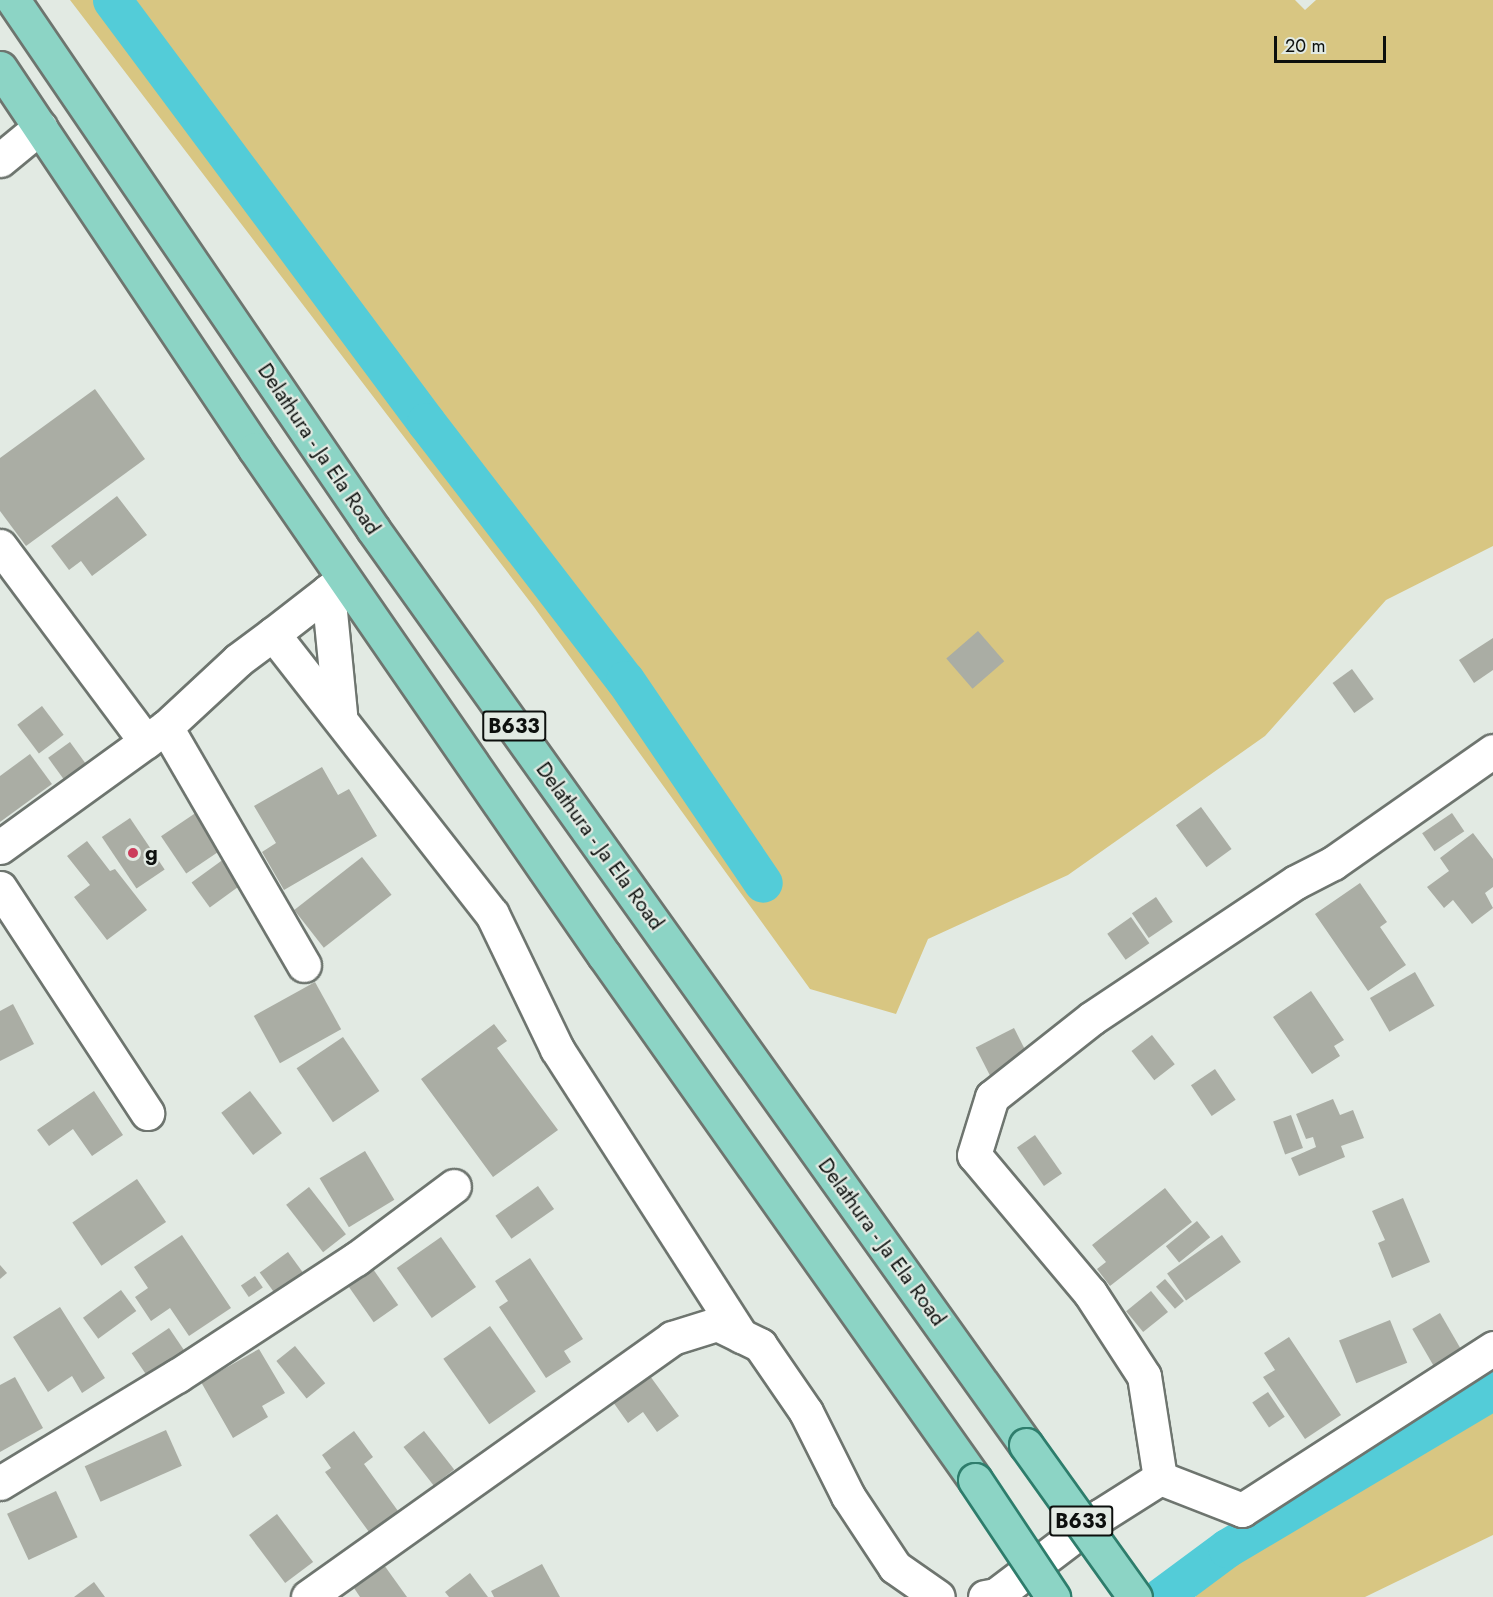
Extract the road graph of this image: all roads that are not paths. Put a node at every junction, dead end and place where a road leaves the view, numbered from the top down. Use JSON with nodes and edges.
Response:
{"nodes":[{"id":1,"x":13,"y":0,"type":"edge"},
{"id":2,"x":0,"y":68,"type":"edge"},
{"id":3,"x":40,"y":127,"type":"junction"},
{"id":4,"x":0,"y":160,"type":"edge"},
{"id":5,"x":0,"y":546,"type":"edge"},
{"id":6,"x":337,"y":584,"type":"junction"},
{"id":7,"x":273,"y":633,"type":"junction"},
{"id":8,"x":340,"y":714,"type":"junction"},
{"id":9,"x":156,"y":735,"type":"junction"},
{"id":10,"x":1493,"y":751,"type":"edge"},
{"id":11,"x":0,"y":847,"type":"edge"},
{"id":12,"x":0,"y":888,"type":"edge"},
{"id":13,"x":304,"y":965,"type":"dead end"},
{"id":14,"x":147,"y":1113,"type":"dead end"},
{"id":15,"x":454,"y":1186,"type":"dead end"},
{"id":16,"x":741,"y":1336,"type":"junction"},
{"id":17,"x":1493,"y":1348,"type":"edge"},
{"id":18,"x":1160,"y":1479,"type":"junction"},
{"id":19,"x":0,"y":1483,"type":"edge"},
{"id":20,"x":308,"y":1597,"type":"edge"},
{"id":21,"x":938,"y":1597,"type":"edge"},
{"id":22,"x":985,"y":1597,"type":"edge"},
{"id":23,"x":1053,"y":1597,"type":"edge"},
{"id":24,"x":1135,"y":1597,"type":"edge"}],
"edges":[{"from":1,"to":24,"type":"main road","name":"Delathura - Ja Ela Road","number":"B633","bridge":true},
{"from":2,"to":3,"type":"main road","number":"B633"},
{"from":3,"to":4,"type":"street"},
{"from":3,"to":6,"type":"main road","number":"B633"},
{"from":5,"to":9,"type":"street"},
{"from":6,"to":7,"type":"street"},
{"from":6,"to":8,"type":"street"},
{"from":6,"to":23,"type":"main road","number":"B633","bridge":true},
{"from":7,"to":8,"type":"street"},
{"from":7,"to":9,"type":"street"},
{"from":8,"to":16,"type":"street"},
{"from":9,"to":11,"type":"street"},
{"from":9,"to":13,"type":"street"},
{"from":10,"to":18,"type":"street"},
{"from":12,"to":14,"type":"street"},
{"from":15,"to":19,"type":"street"},
{"from":16,"to":20,"type":"street"},
{"from":16,"to":21,"type":"street"},
{"from":17,"to":18,"type":"street"},
{"from":18,"to":22,"type":"street"}]}
